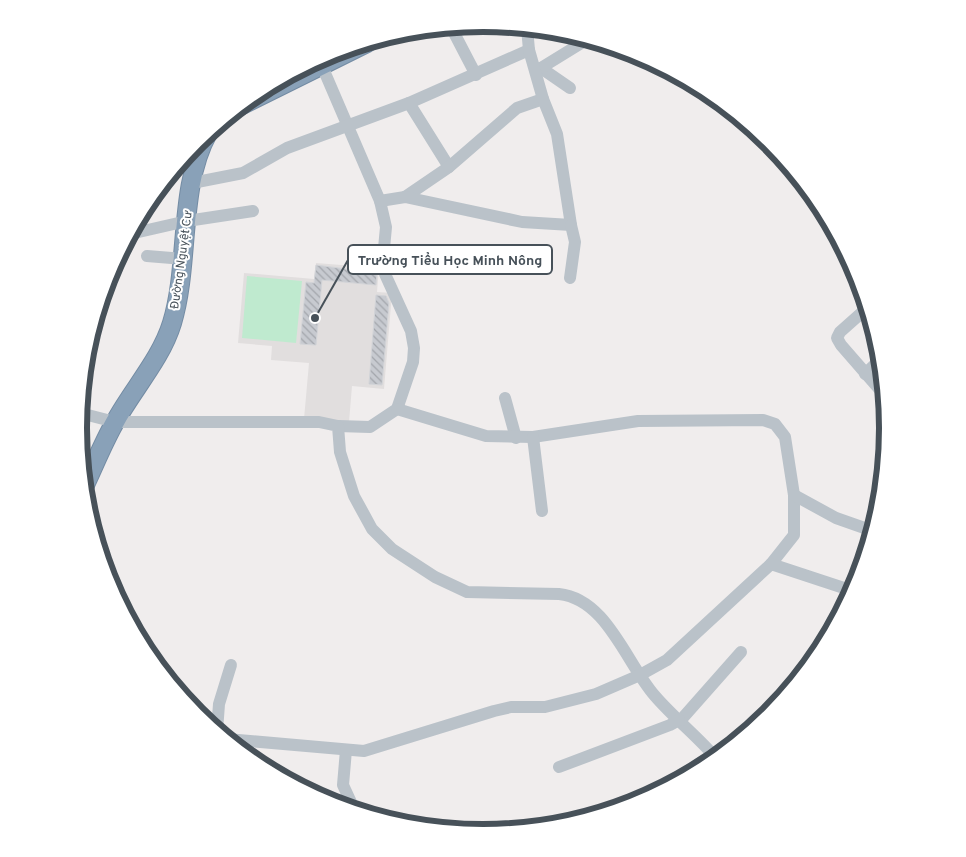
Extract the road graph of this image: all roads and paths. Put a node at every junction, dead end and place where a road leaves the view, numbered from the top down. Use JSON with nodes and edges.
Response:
{"nodes":[{"id":1,"x":454,"y":33,"type":"edge"},
{"id":2,"x":528,"y":35,"type":"edge"},
{"id":3,"x":579,"y":45,"type":"edge"},
{"id":4,"x":529,"y":50,"type":"junction"},
{"id":5,"x":322,"y":66,"type":"edge"},
{"id":6,"x":538,"y":69,"type":"junction"},
{"id":7,"x":476,"y":75,"type":"junction"},
{"id":8,"x":570,"y":88,"type":"dead end"},
{"id":9,"x":543,"y":99,"type":"junction"},
{"id":10,"x":409,"y":102,"type":"junction"},
{"id":11,"x":346,"y":126,"type":"junction"},
{"id":12,"x":193,"y":158,"type":"edge"},
{"id":13,"x":449,"y":167,"type":"junction"},
{"id":14,"x":192,"y":182,"type":"junction"},
{"id":15,"x":405,"y":198,"type":"junction"},
{"id":16,"x":380,"y":201,"type":"junction"},
{"id":17,"x":253,"y":210,"type":"dead end"},
{"id":18,"x":188,"y":221,"type":"junction"},
{"id":19,"x":571,"y":225,"type":"junction"},
{"id":20,"x":139,"y":232,"type":"edge"},
{"id":21,"x":147,"y":256,"type":"dead end"},
{"id":22,"x":184,"y":259,"type":"junction"},
{"id":23,"x":570,"y":278,"type":"dead end"},
{"id":24,"x":862,"y":313,"type":"edge"},
{"id":25,"x":874,"y":365,"type":"edge"},
{"id":26,"x":864,"y":374,"type":"junction"},
{"id":27,"x":877,"y":387,"type":"edge"},
{"id":28,"x":506,"y":398,"type":"dead end"},
{"id":29,"x":397,"y":409,"type":"junction"},
{"id":30,"x":88,"y":415,"type":"edge"},
{"id":31,"x":115,"y":422,"type":"junction"},
{"id":32,"x":338,"y":426,"type":"junction"},
{"id":33,"x":533,"y":437,"type":"junction"},
{"id":34,"x":516,"y":438,"type":"junction"},
{"id":35,"x":90,"y":475,"type":"edge"},
{"id":36,"x":794,"y":495,"type":"junction"},
{"id":37,"x":542,"y":511,"type":"dead end"},
{"id":38,"x":866,"y":529,"type":"edge"},
{"id":39,"x":771,"y":564,"type":"junction"},
{"id":40,"x":845,"y":588,"type":"edge"},
{"id":41,"x":741,"y":652,"type":"dead end"},
{"id":42,"x":231,"y":665,"type":"dead end"},
{"id":43,"x":640,"y":675,"type":"junction"},
{"id":44,"x":680,"y":720,"type":"junction"},
{"id":45,"x":218,"y":722,"type":"edge"},
{"id":46,"x":239,"y":740,"type":"edge"},
{"id":47,"x":346,"y":750,"type":"junction"},
{"id":48,"x":711,"y":752,"type":"edge"},
{"id":49,"x":559,"y":767,"type":"dead end"},
{"id":50,"x":350,"y":801,"type":"edge"}],
"edges":[{"from":1,"to":7,"type":"street"},
{"from":2,"to":4,"type":"street"},
{"from":3,"to":6,"type":"street"},
{"from":4,"to":6,"type":"street"},
{"from":4,"to":7,"type":"street"},
{"from":5,"to":11,"type":"street"},
{"from":6,"to":8,"type":"street"},
{"from":6,"to":9,"type":"street"},
{"from":7,"to":10,"type":"street"},
{"from":9,"to":13,"type":"street"},
{"from":9,"to":19,"type":"street"},
{"from":10,"to":11,"type":"street"},
{"from":10,"to":13,"type":"street"},
{"from":11,"to":14,"type":"street"},
{"from":11,"to":16,"type":"street"},
{"from":12,"to":14,"type":"highway","name":"Đường Nguyệt Cư"},
{"from":13,"to":15,"type":"street"},
{"from":14,"to":18,"type":"highway","name":"Đường Nguyệt Cư"},
{"from":15,"to":16,"type":"street"},
{"from":15,"to":19,"type":"street"},
{"from":16,"to":29,"type":"street"},
{"from":17,"to":18,"type":"street"},
{"from":18,"to":20,"type":"street"},
{"from":18,"to":22,"type":"highway","name":"Đường Nguyệt Cư"},
{"from":19,"to":23,"type":"street"},
{"from":21,"to":22,"type":"street"},
{"from":22,"to":31,"type":"highway","name":"Đường Nguyệt Cư"},
{"from":24,"to":26,"type":"street"},
{"from":25,"to":26,"type":"street"},
{"from":26,"to":27,"type":"street"},
{"from":28,"to":34,"type":"street"},
{"from":29,"to":32,"type":"street"},
{"from":29,"to":34,"type":"street"},
{"from":30,"to":31,"type":"street"},
{"from":31,"to":32,"type":"street"},
{"from":31,"to":35,"type":"highway","name":"Đường Nguyệt Cư"},
{"from":32,"to":43,"type":"street"},
{"from":33,"to":34,"type":"street"},
{"from":33,"to":36,"type":"street"},
{"from":33,"to":37,"type":"street"},
{"from":36,"to":38,"type":"street"},
{"from":36,"to":39,"type":"street"},
{"from":39,"to":40,"type":"street"},
{"from":39,"to":43,"type":"street"},
{"from":41,"to":44,"type":"street"},
{"from":42,"to":45,"type":"street"},
{"from":43,"to":44,"type":"street"},
{"from":43,"to":47,"type":"street"},
{"from":44,"to":48,"type":"street"},
{"from":44,"to":49,"type":"street"},
{"from":46,"to":47,"type":"street"},
{"from":47,"to":50,"type":"street"}]}
